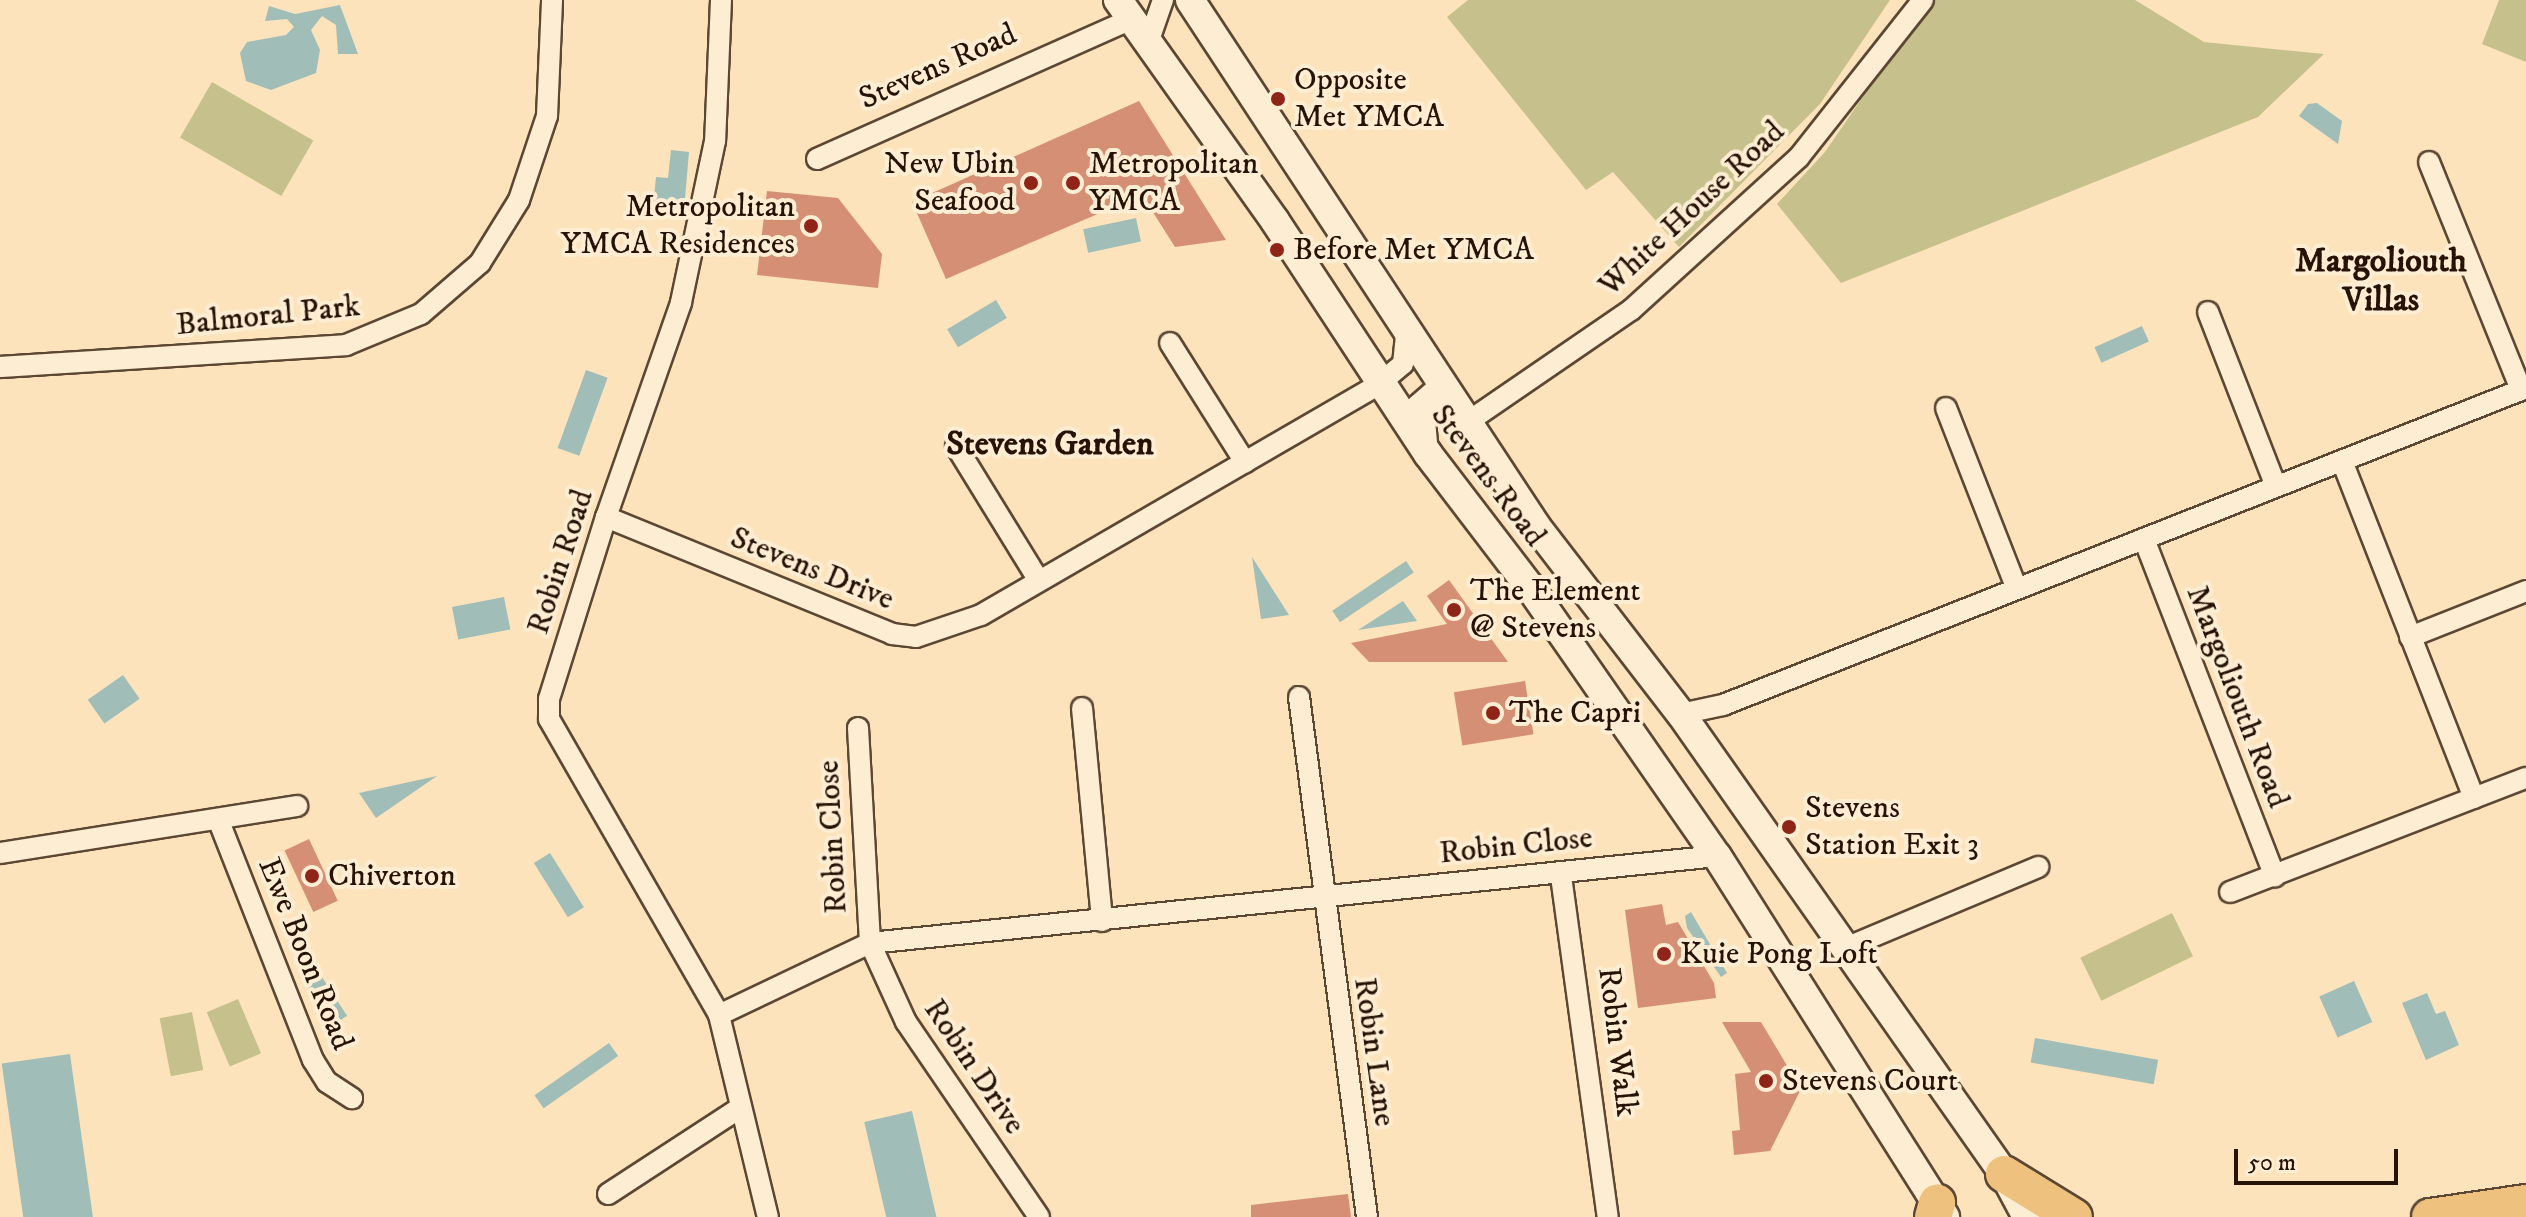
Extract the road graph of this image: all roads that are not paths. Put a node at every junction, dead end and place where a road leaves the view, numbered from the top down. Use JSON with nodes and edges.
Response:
{"nodes":[{"id":1,"x":552,"y":0,"type":"edge"},
{"id":2,"x":721,"y":0,"type":"edge"},
{"id":3,"x":1163,"y":0,"type":"edge"},
{"id":4,"x":1190,"y":0,"type":"edge"},
{"id":5,"x":1923,"y":0,"type":"edge"},
{"id":6,"x":1124,"y":9,"type":"edge"},
{"id":7,"x":1148,"y":43,"type":"junction"},
{"id":8,"x":817,"y":159,"type":"dead end"},
{"id":9,"x":2429,"y":162,"type":"dead end"},
{"id":10,"x":2208,"y":312,"type":"dead end"},
{"id":11,"x":1406,"y":334,"type":"junction"},
{"id":12,"x":1170,"y":343,"type":"dead end"},
{"id":13,"x":0,"y":367,"type":"edge"},
{"id":14,"x":1379,"y":384,"type":"junction"},
{"id":15,"x":1443,"y":388,"type":"junction"},
{"id":16,"x":2523,"y":389,"type":"edge"},
{"id":17,"x":1946,"y":408,"type":"dead end"},
{"id":18,"x":1466,"y":423,"type":"junction"},
{"id":19,"x":956,"y":446,"type":"dead end"},
{"id":20,"x":1428,"y":454,"type":"junction"},
{"id":21,"x":2342,"y":461,"type":"junction"},
{"id":22,"x":1245,"y":462,"type":"junction"},
{"id":23,"x":2276,"y":486,"type":"junction"},
{"id":24,"x":606,"y":517,"type":"junction"},
{"id":25,"x":2144,"y":539,"type":"junction"},
{"id":26,"x":1039,"y":581,"type":"junction"},
{"id":27,"x":2016,"y":587,"type":"junction"},
{"id":28,"x":2526,"y":591,"type":"edge"},
{"id":29,"x":2410,"y":637,"type":"junction"},
{"id":30,"x":1299,"y":697,"type":"dead end"},
{"id":31,"x":1082,"y":708,"type":"dead end"},
{"id":32,"x":1681,"y":714,"type":"junction"},
{"id":33,"x":858,"y":728,"type":"dead end"},
{"id":34,"x":2526,"y":778,"type":"edge"},
{"id":35,"x":2474,"y":798,"type":"junction"},
{"id":36,"x":297,"y":806,"type":"dead end"},
{"id":37,"x":218,"y":819,"type":"junction"},
{"id":38,"x":0,"y":853,"type":"edge"},
{"id":39,"x":1717,"y":856,"type":"junction"},
{"id":40,"x":2038,"y":867,"type":"dead end"},
{"id":41,"x":1561,"y":876,"type":"junction"},
{"id":42,"x":2275,"y":876,"type":"junction"},
{"id":43,"x":2230,"y":892,"type":"dead end"},
{"id":44,"x":1321,"y":896,"type":"junction"},
{"id":45,"x":1102,"y":921,"type":"junction"},
{"id":46,"x":870,"y":943,"type":"junction"},
{"id":47,"x":1843,"y":949,"type":"junction"},
{"id":48,"x":719,"y":1015,"type":"junction"},
{"id":49,"x":352,"y":1098,"type":"dead end"},
{"id":50,"x":740,"y":1108,"type":"junction"},
{"id":51,"x":2004,"y":1174,"type":"junction"},
{"id":52,"x":608,"y":1194,"type":"dead end"},
{"id":53,"x":2526,"y":1203,"type":"edge"},
{"id":54,"x":1938,"y":1212,"type":"edge"},
{"id":55,"x":768,"y":1217,"type":"edge"},
{"id":56,"x":1039,"y":1217,"type":"edge"},
{"id":57,"x":1367,"y":1217,"type":"edge"},
{"id":58,"x":1608,"y":1217,"type":"edge"},
{"id":59,"x":2027,"y":1217,"type":"edge"},
{"id":60,"x":2074,"y":1217,"type":"edge"},
{"id":61,"x":2430,"y":1217,"type":"edge"}],
"edges":[{"from":1,"to":13,"type":"street","name":"Balmoral Park"},
{"from":2,"to":24,"type":"street","name":"Robin Road"},
{"from":3,"to":7,"type":"street"},
{"from":4,"to":11,"type":"main road","name":"Stevens Road"},
{"from":5,"to":18,"type":"street","name":"White House Road"},
{"from":6,"to":7,"type":"main road","name":"Stevens Road"},
{"from":6,"to":8,"type":"street","name":"Stevens Road"},
{"from":7,"to":14,"type":"main road","name":"Stevens Road"},
{"from":9,"to":16,"type":"street"},
{"from":10,"to":23,"type":"street"},
{"from":11,"to":14,"type":"street","name":"Stevens Drive"},
{"from":11,"to":15,"type":"main road","name":"Stevens Road"},
{"from":12,"to":22,"type":"street"},
{"from":14,"to":20,"type":"main road","name":"Stevens Road"},
{"from":14,"to":22,"type":"street","name":"Stevens Drive"},
{"from":15,"to":18,"type":"main road","name":"Stevens Road"},
{"from":15,"to":20,"type":"main road"},
{"from":16,"to":21,"type":"street"},
{"from":17,"to":27,"type":"street"},
{"from":18,"to":32,"type":"main road","name":"Stevens Road"},
{"from":19,"to":26,"type":"street"},
{"from":20,"to":39,"type":"main road","name":"Stevens Road"},
{"from":21,"to":23,"type":"street"},
{"from":21,"to":29,"type":"street"},
{"from":22,"to":26,"type":"street","name":"Stevens Drive"},
{"from":23,"to":25,"type":"street"},
{"from":24,"to":26,"type":"street","name":"Stevens Drive"},
{"from":24,"to":48,"type":"street","name":"Robin Road"},
{"from":25,"to":27,"type":"street"},
{"from":25,"to":42,"type":"street","name":"Margoliouth Road"},
{"from":27,"to":32,"type":"street"},
{"from":28,"to":29,"type":"street"},
{"from":29,"to":35,"type":"street"},
{"from":30,"to":44,"type":"street"},
{"from":31,"to":45,"type":"street"},
{"from":32,"to":47,"type":"main road","name":"Stevens Road"},
{"from":33,"to":46,"type":"street","name":"Robin Close"},
{"from":34,"to":35,"type":"street"},
{"from":35,"to":42,"type":"street"},
{"from":36,"to":37,"type":"street","name":"Ewe Boon Road"},
{"from":37,"to":38,"type":"street","name":"Ewe Boon Road"},
{"from":37,"to":49,"type":"street","name":"Ewe Boon Road"},
{"from":39,"to":41,"type":"street","name":"Robin Close"},
{"from":39,"to":54,"type":"main road","name":"Stevens Road"},
{"from":40,"to":47,"type":"street"},
{"from":41,"to":44,"type":"street","name":"Robin Close"},
{"from":41,"to":58,"type":"street","name":"Robin Walk"},
{"from":42,"to":43,"type":"street"},
{"from":44,"to":45,"type":"street","name":"Robin Close"},
{"from":44,"to":57,"type":"street","name":"Robin Lane"},
{"from":45,"to":46,"type":"street","name":"Robin Close"},
{"from":46,"to":48,"type":"street","name":"Robin Close"},
{"from":46,"to":56,"type":"street","name":"Robin Drive"},
{"from":47,"to":51,"type":"main road","name":"Stevens Road"},
{"from":48,"to":50,"type":"street","name":"Robin Road"},
{"from":50,"to":52,"type":"street"},
{"from":50,"to":55,"type":"street","name":"Robin Road"},
{"from":51,"to":59,"type":"main road","name":"Stevens Road"},
{"from":51,"to":60,"type":"highway"},
{"from":53,"to":61,"type":"highway"}]}
